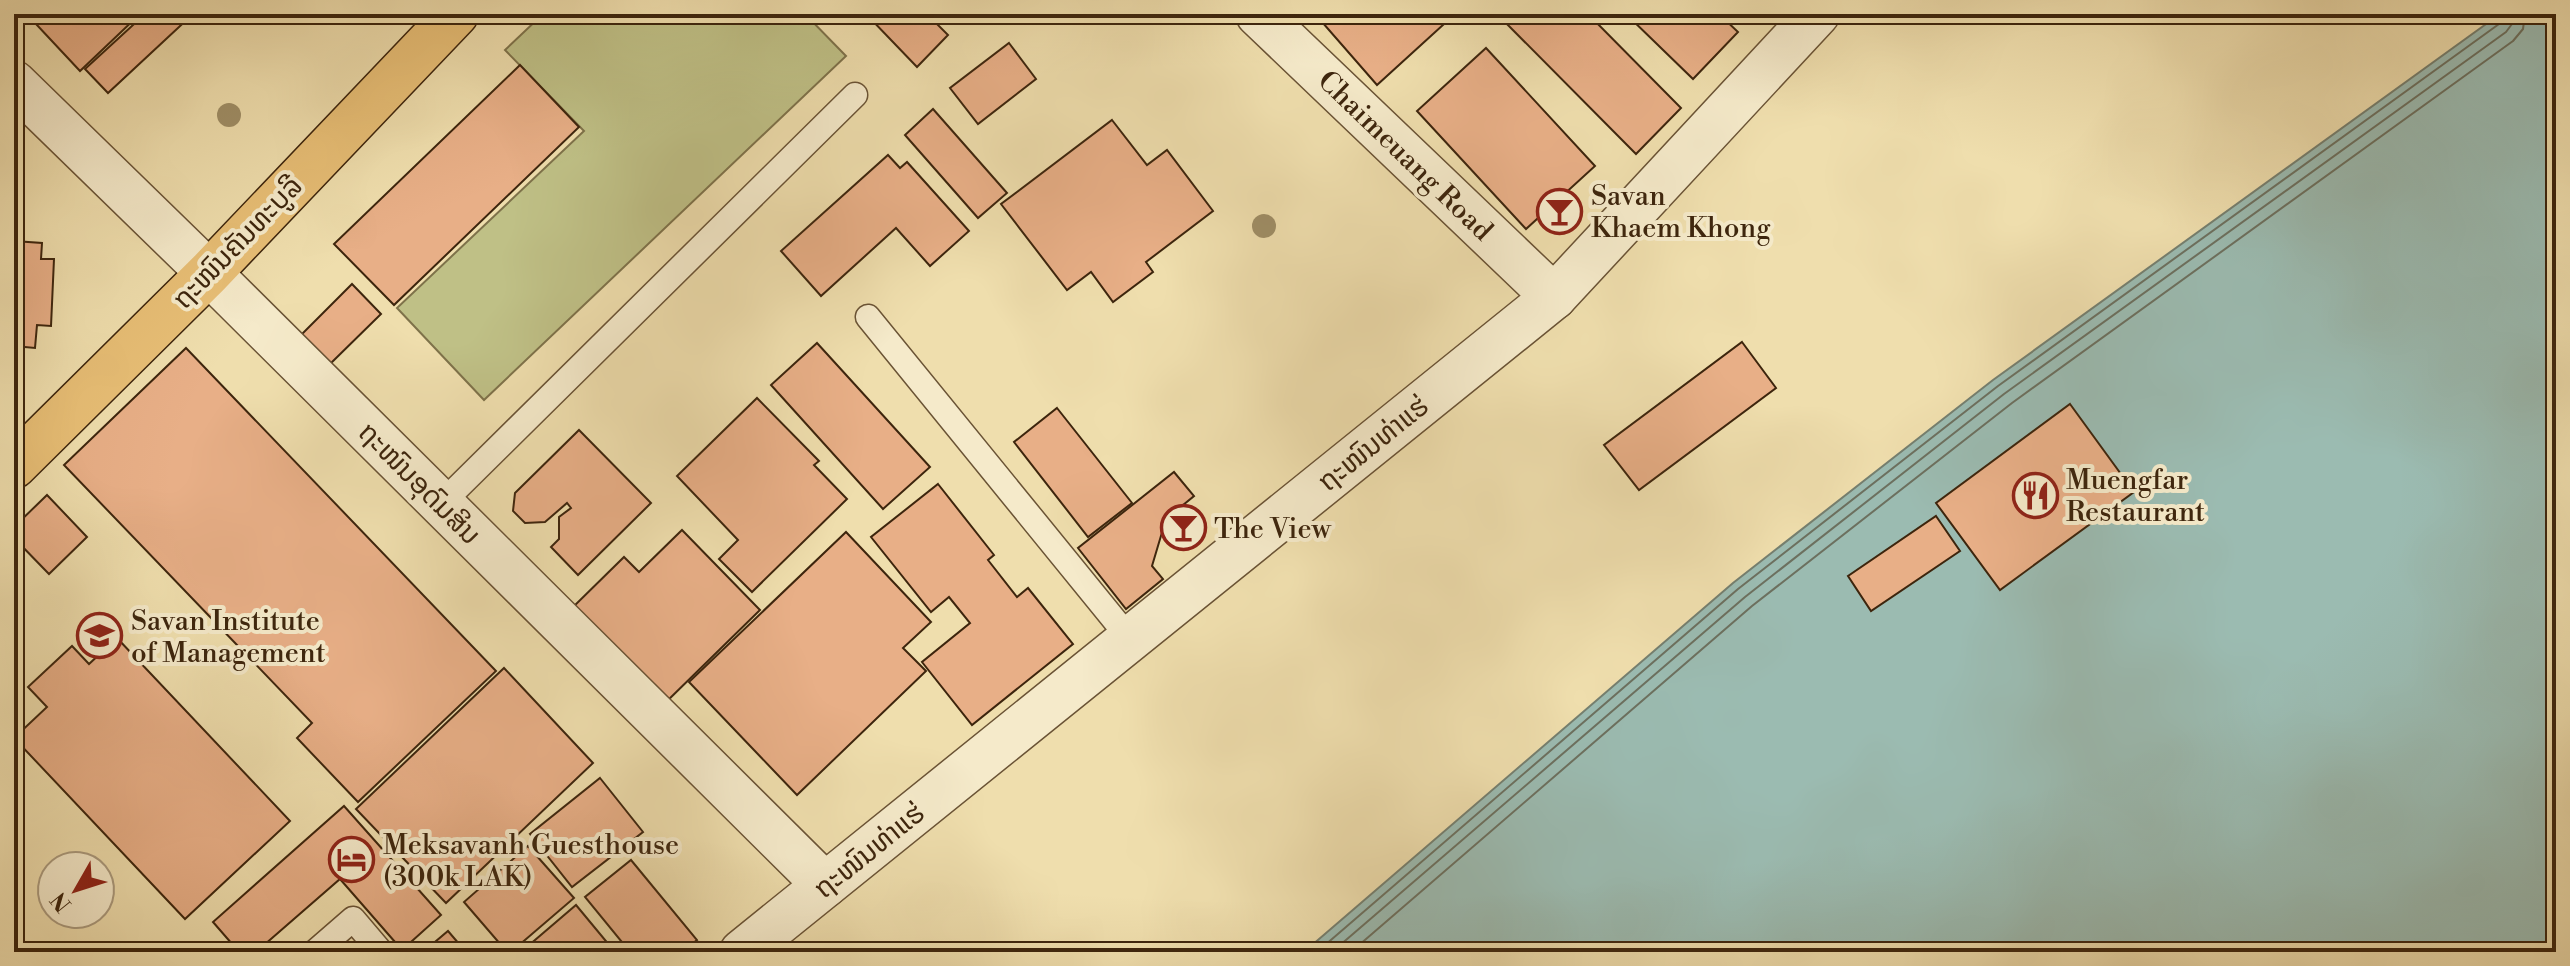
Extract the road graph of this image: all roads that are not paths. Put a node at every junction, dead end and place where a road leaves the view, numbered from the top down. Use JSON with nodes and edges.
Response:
{"nodes":[{"id":1,"x":456,"y":14,"type":"edge"},
{"id":2,"x":1258,"y":14,"type":"edge"},
{"id":3,"x":1817,"y":14,"type":"edge"},
{"id":4,"x":14,"y":83,"type":"edge"},
{"id":5,"x":855,"y":95,"type":"dead end"},
{"id":6,"x":209,"y":273,"type":"junction"},
{"id":7,"x":1554,"y":297,"type":"junction"},
{"id":8,"x":868,"y":317,"type":"dead end"},
{"id":9,"x":14,"y":466,"type":"edge"},
{"id":10,"x":441,"y":504,"type":"junction"},
{"id":11,"x":1130,"y":639,"type":"junction"},
{"id":12,"x":825,"y":885,"type":"junction"},
{"id":13,"x":315,"y":952,"type":"edge"},
{"id":14,"x":381,"y":952,"type":"edge"},
{"id":15,"x":742,"y":952,"type":"edge"}],
"edges":[{"from":1,"to":6,"type":"main road","name":"ຖະໜົນຄັນທະບູລີ"},
{"from":2,"to":7,"type":"street","name":"Chaimeuang Road"},
{"from":3,"to":7,"type":"street","name":"ຖະໜົນທ່າແຮ່"},
{"from":4,"to":6,"type":"street","name":"ຖະໜົນອຸດົມສິນ"},
{"from":5,"to":10,"type":"lane"},
{"from":6,"to":9,"type":"main road","name":"ຖະໜົນຄັນທະບູລີ"},
{"from":6,"to":10,"type":"street","name":"ຖະໜົນອຸດົມສິນ"},
{"from":7,"to":11,"type":"street","name":"ຖະໜົນທ່າແຮ່"},
{"from":8,"to":11,"type":"lane"},
{"from":10,"to":12,"type":"street","name":"ຖະໜົນອຸດົມສິນ"},
{"from":11,"to":12,"type":"street","name":"ຖະໜົນທ່າແຮ່"},
{"from":12,"to":15,"type":"street","name":"ຖະໜົນທ່າແຮ່"},
{"from":13,"to":14,"type":"lane"}]}
